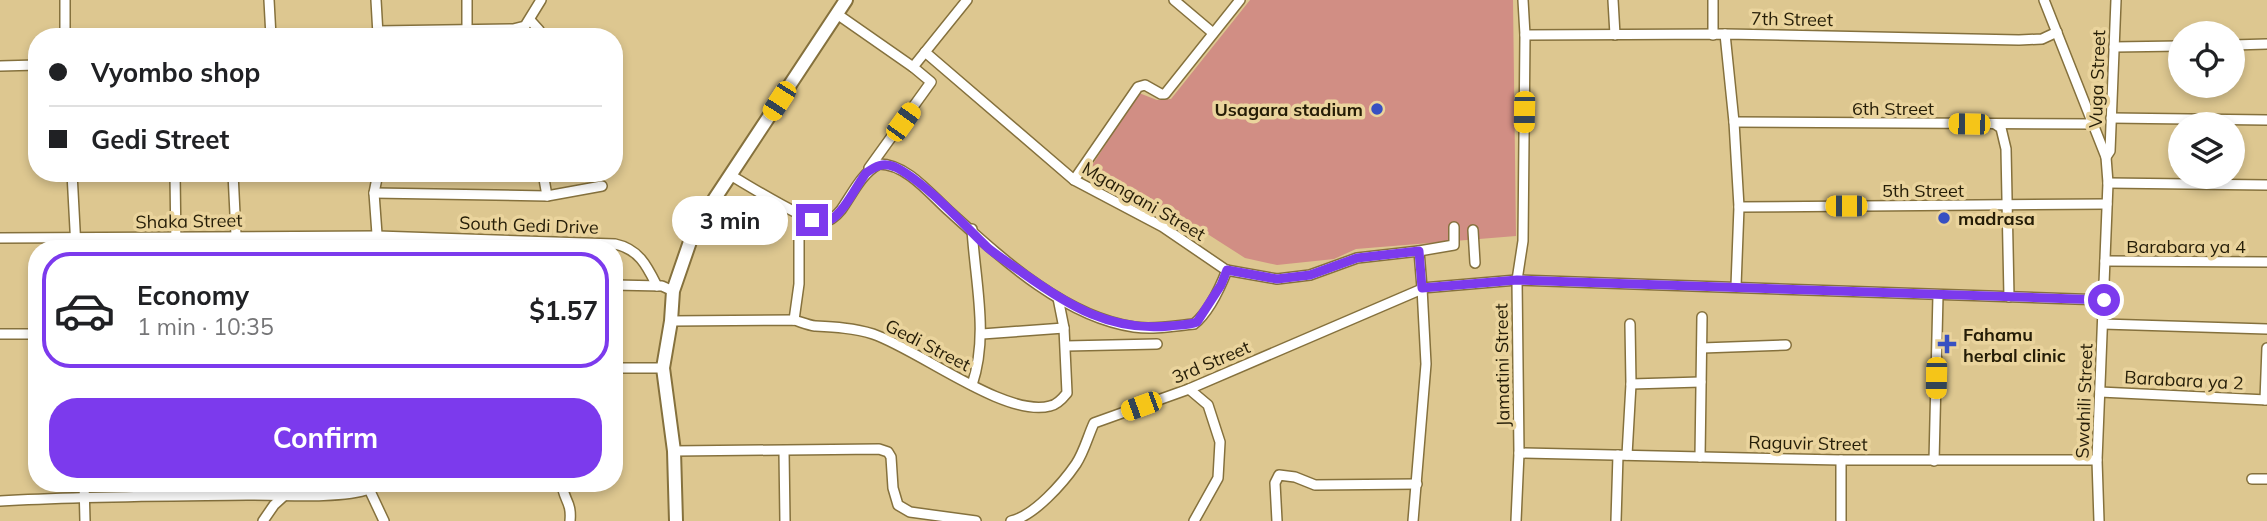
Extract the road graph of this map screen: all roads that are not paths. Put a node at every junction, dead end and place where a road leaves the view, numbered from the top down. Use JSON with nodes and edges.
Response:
{"nodes":[{"id":1,"x":65,"y":0,"type":"edge"},
{"id":2,"x":269,"y":0,"type":"edge"},
{"id":3,"x":376,"y":0,"type":"edge"},
{"id":4,"x":467,"y":0,"type":"edge"},
{"id":5,"x":541,"y":0,"type":"edge"},
{"id":6,"x":846,"y":0,"type":"edge"},
{"id":7,"x":1174,"y":0,"type":"edge"},
{"id":8,"x":1240,"y":0,"type":"edge"},
{"id":9,"x":1523,"y":0,"type":"edge"},
{"id":10,"x":1613,"y":0,"type":"edge"},
{"id":11,"x":1713,"y":0,"type":"edge"},
{"id":12,"x":2044,"y":0,"type":"edge"},
{"id":13,"x":2116,"y":0,"type":"edge"},
{"id":14,"x":962,"y":2,"type":"edge"},
{"id":15,"x":836,"y":14,"type":"junction"},
{"id":16,"x":530,"y":20,"type":"junction"},
{"id":17,"x":65,"y":28,"type":"edge"},
{"id":18,"x":271,"y":28,"type":"edge"},
{"id":19,"x":378,"y":28,"type":"edge"},
{"id":20,"x":467,"y":28,"type":"edge"},
{"id":21,"x":517,"y":28,"type":"edge"},
{"id":22,"x":537,"y":28,"type":"edge"},
{"id":23,"x":2057,"y":32,"type":"junction"},
{"id":24,"x":1213,"y":33,"type":"junction"},
{"id":25,"x":1725,"y":34,"type":"junction"},
{"id":26,"x":1525,"y":35,"type":"junction"},
{"id":27,"x":1615,"y":35,"type":"junction"},
{"id":28,"x":1713,"y":35,"type":"junction"},
{"id":29,"x":2267,"y":44,"type":"edge"},
{"id":30,"x":2245,"y":45,"type":"edge"},
{"id":31,"x":2168,"y":46,"type":"edge"},
{"id":32,"x":2113,"y":47,"type":"junction"},
{"id":33,"x":925,"y":52,"type":"junction"},
{"id":34,"x":28,"y":65,"type":"edge"},
{"id":35,"x":0,"y":66,"type":"edge"},
{"id":36,"x":913,"y":67,"type":"junction"},
{"id":37,"x":2111,"y":118,"type":"junction"},
{"id":38,"x":2267,"y":120,"type":"edge"},
{"id":39,"x":1734,"y":122,"type":"junction"},
{"id":40,"x":1995,"y":124,"type":"junction"},
{"id":41,"x":2094,"y":124,"type":"junction"},
{"id":42,"x":2106,"y":157,"type":"junction"},
{"id":43,"x":866,"y":173,"type":"junction"},
{"id":44,"x":730,"y":175,"type":"junction"},
{"id":45,"x":1074,"y":180,"type":"junction"},
{"id":46,"x":73,"y":182,"type":"edge"},
{"id":47,"x":176,"y":182,"type":"edge"},
{"id":48,"x":233,"y":182,"type":"edge"},
{"id":49,"x":376,"y":182,"type":"edge"},
{"id":50,"x":545,"y":182,"type":"edge"},
{"id":51,"x":2108,"y":183,"type":"junction"},
{"id":52,"x":2267,"y":185,"type":"edge"},
{"id":53,"x":602,"y":186,"type":"dead end"},
{"id":54,"x":374,"y":193,"type":"junction"},
{"id":55,"x":547,"y":196,"type":"junction"},
{"id":56,"x":2107,"y":204,"type":"junction"},
{"id":57,"x":2007,"y":205,"type":"junction"},
{"id":58,"x":1739,"y":207,"type":"junction"},
{"id":59,"x":799,"y":213,"type":"junction"},
{"id":60,"x":1454,"y":227,"type":"dead end"},
{"id":61,"x":972,"y":229,"type":"junction"},
{"id":62,"x":1473,"y":230,"type":"dead end"},
{"id":63,"x":236,"y":235,"type":"junction"},
{"id":64,"x":378,"y":236,"type":"junction"},
{"id":65,"x":176,"y":237,"type":"junction"},
{"id":66,"x":0,"y":238,"type":"edge"},
{"id":67,"x":76,"y":238,"type":"junction"},
{"id":68,"x":378,"y":240,"type":"edge"},
{"id":69,"x":496,"y":240,"type":"edge"},
{"id":70,"x":623,"y":246,"type":"edge"},
{"id":71,"x":1419,"y":251,"type":"junction"},
{"id":72,"x":2267,"y":256,"type":"edge"},
{"id":73,"x":2105,"y":261,"type":"junction"},
{"id":74,"x":2267,"y":262,"type":"edge"},
{"id":75,"x":1475,"y":263,"type":"dead end"},
{"id":76,"x":1227,"y":270,"type":"junction"},
{"id":77,"x":2267,"y":270,"type":"edge"},
{"id":78,"x":1517,"y":280,"type":"junction"},
{"id":79,"x":623,"y":285,"type":"edge"},
{"id":80,"x":657,"y":286,"type":"junction"},
{"id":81,"x":1736,"y":286,"type":"junction"},
{"id":82,"x":1422,"y":288,"type":"junction"},
{"id":83,"x":673,"y":291,"type":"junction"},
{"id":84,"x":1938,"y":295,"type":"junction"},
{"id":85,"x":2009,"y":297,"type":"junction"},
{"id":86,"x":1058,"y":298,"type":"junction"},
{"id":87,"x":2104,"y":300,"type":"junction"},
{"id":88,"x":1702,"y":317,"type":"dead end"},
{"id":89,"x":794,"y":320,"type":"junction"},
{"id":90,"x":671,"y":321,"type":"junction"},
{"id":91,"x":1630,"y":324,"type":"dead end"},
{"id":92,"x":2103,"y":324,"type":"junction"},
{"id":93,"x":1064,"y":328,"type":"junction"},
{"id":94,"x":2267,"y":329,"type":"edge"},
{"id":95,"x":0,"y":334,"type":"edge"},
{"id":96,"x":28,"y":334,"type":"edge"},
{"id":97,"x":982,"y":334,"type":"junction"},
{"id":98,"x":1157,"y":344,"type":"dead end"},
{"id":99,"x":1786,"y":345,"type":"dead end"},
{"id":100,"x":1066,"y":346,"type":"junction"},
{"id":101,"x":1702,"y":348,"type":"junction"},
{"id":102,"x":2267,"y":348,"type":"edge"},
{"id":103,"x":623,"y":368,"type":"edge"},
{"id":104,"x":663,"y":368,"type":"junction"},
{"id":105,"x":1701,"y":382,"type":"junction"},
{"id":106,"x":1631,"y":384,"type":"junction"},
{"id":107,"x":972,"y":385,"type":"junction"},
{"id":108,"x":1189,"y":389,"type":"junction"},
{"id":109,"x":2101,"y":392,"type":"junction"},
{"id":110,"x":2266,"y":400,"type":"edge"},
{"id":111,"x":674,"y":451,"type":"junction"},
{"id":112,"x":783,"y":451,"type":"junction"},
{"id":113,"x":1519,"y":453,"type":"junction"},
{"id":114,"x":1623,"y":455,"type":"junction"},
{"id":115,"x":1700,"y":457,"type":"junction"},
{"id":116,"x":1841,"y":460,"type":"junction"},
{"id":117,"x":2097,"y":460,"type":"junction"},
{"id":118,"x":1934,"y":461,"type":"junction"},
{"id":119,"x":2252,"y":479,"type":"dead end"},
{"id":120,"x":2267,"y":479,"type":"edge"},
{"id":121,"x":1416,"y":484,"type":"junction"},
{"id":122,"x":85,"y":492,"type":"edge"},
{"id":123,"x":190,"y":492,"type":"edge"},
{"id":124,"x":357,"y":492,"type":"edge"},
{"id":125,"x":372,"y":492,"type":"edge"},
{"id":126,"x":563,"y":492,"type":"edge"},
{"id":127,"x":190,"y":495,"type":"junction"},
{"id":128,"x":285,"y":495,"type":"junction"},
{"id":129,"x":85,"y":496,"type":"junction"},
{"id":130,"x":0,"y":501,"type":"edge"},
{"id":131,"x":384,"y":520,"type":"edge"},
{"id":132,"x":85,"y":521,"type":"edge"},
{"id":133,"x":263,"y":521,"type":"edge"},
{"id":134,"x":570,"y":521,"type":"edge"},
{"id":135,"x":676,"y":521,"type":"edge"},
{"id":136,"x":785,"y":521,"type":"edge"},
{"id":137,"x":976,"y":521,"type":"edge"},
{"id":138,"x":1011,"y":521,"type":"edge"},
{"id":139,"x":1194,"y":521,"type":"edge"},
{"id":140,"x":1277,"y":521,"type":"edge"},
{"id":141,"x":1413,"y":521,"type":"edge"},
{"id":142,"x":1516,"y":521,"type":"edge"},
{"id":143,"x":1616,"y":521,"type":"edge"},
{"id":144,"x":1841,"y":521,"type":"edge"},
{"id":145,"x":2099,"y":521,"type":"edge"}],
"edges":[{"from":1,"to":17,"type":"street"},
{"from":2,"to":18,"type":"street"},
{"from":3,"to":19,"type":"street"},
{"from":4,"to":20,"type":"street"},
{"from":5,"to":16,"type":"street"},
{"from":6,"to":15,"type":"street"},
{"from":7,"to":24,"type":"street"},
{"from":8,"to":24,"type":"street"},
{"from":9,"to":26,"type":"street","name":"Jamatini Street"},
{"from":10,"to":27,"type":"street"},
{"from":11,"to":28,"type":"street"},
{"from":12,"to":23,"type":"street","name":"Swahili Street"},
{"from":13,"to":32,"type":"street","name":"Vuga Street"},
{"from":14,"to":33,"type":"street"},
{"from":15,"to":36,"type":"street"},
{"from":15,"to":44,"type":"street"},
{"from":16,"to":21,"type":"street"},
{"from":16,"to":22,"type":"street"},
{"from":23,"to":25,"type":"street","name":"7th Street"},
{"from":23,"to":41,"type":"street","name":"Swahili Street"},
{"from":24,"to":45,"type":"street"},
{"from":25,"to":28,"type":"street","name":"7th Street"},
{"from":25,"to":39,"type":"street"},
{"from":26,"to":27,"type":"street","name":"7th Street"},
{"from":26,"to":78,"type":"street","name":"Jamatini Street"},
{"from":27,"to":28,"type":"street","name":"7th Street"},
{"from":29,"to":30,"type":"street"},
{"from":31,"to":32,"type":"street"},
{"from":32,"to":37,"type":"street","name":"Vuga Street"},
{"from":33,"to":36,"type":"street"},
{"from":33,"to":45,"type":"street","name":"Mgangani Street"},
{"from":34,"to":35,"type":"street"},
{"from":36,"to":43,"type":"street"},
{"from":37,"to":38,"type":"street"},
{"from":37,"to":42,"type":"street","name":"Vuga Street"},
{"from":39,"to":40,"type":"street","name":"6th Street"},
{"from":39,"to":58,"type":"street"},
{"from":40,"to":41,"type":"street","name":"6th Street"},
{"from":40,"to":57,"type":"street"},
{"from":41,"to":42,"type":"street","name":"Swahili Street"},
{"from":42,"to":51,"type":"street","name":"Swahili Street"},
{"from":43,"to":59,"type":"street"},
{"from":43,"to":61,"type":"street"},
{"from":44,"to":59,"type":"street"},
{"from":44,"to":83,"type":"street"},
{"from":45,"to":76,"type":"street","name":"Mgangani Street"},
{"from":46,"to":67,"type":"street"},
{"from":47,"to":65,"type":"street"},
{"from":48,"to":63,"type":"street"},
{"from":49,"to":54,"type":"street"},
{"from":50,"to":55,"type":"street"},
{"from":51,"to":52,"type":"street"},
{"from":51,"to":56,"type":"street","name":"Swahili Street"},
{"from":53,"to":55,"type":"street"},
{"from":54,"to":55,"type":"street"},
{"from":54,"to":64,"type":"street"},
{"from":56,"to":57,"type":"street","name":"5th Street"},
{"from":56,"to":73,"type":"street","name":"Swahili Street"},
{"from":57,"to":58,"type":"street","name":"5th Street"},
{"from":57,"to":85,"type":"street"},
{"from":58,"to":81,"type":"street"},
{"from":59,"to":89,"type":"street"},
{"from":60,"to":71,"type":"street","name":"Mgangani Street"},
{"from":61,"to":86,"type":"street"},
{"from":61,"to":97,"type":"street"},
{"from":62,"to":75,"type":"street"},
{"from":63,"to":64,"type":"street","name":"Shaka Street"},
{"from":63,"to":65,"type":"street","name":"Shaka Street"},
{"from":64,"to":68,"type":"street"},
{"from":64,"to":69,"type":"street","name":"South Gedi Drive"},
{"from":65,"to":67,"type":"street","name":"Shaka Street"},
{"from":66,"to":67,"type":"street","name":"Shaka Street"},
{"from":70,"to":80,"type":"street","name":"South Gedi Drive"},
{"from":71,"to":76,"type":"street","name":"Mgangani Street"},
{"from":71,"to":82,"type":"street"},
{"from":72,"to":74,"type":"street"},
{"from":73,"to":74,"type":"street","name":"Barabara ya 4"},
{"from":73,"to":87,"type":"street","name":"Swahili Street"},
{"from":74,"to":77,"type":"street"},
{"from":76,"to":86,"type":"street"},
{"from":78,"to":81,"type":"street"},
{"from":78,"to":82,"type":"street"},
{"from":78,"to":113,"type":"street","name":"Jamatini Street"},
{"from":79,"to":80,"type":"street"},
{"from":80,"to":83,"type":"street"},
{"from":81,"to":84,"type":"street"},
{"from":82,"to":108,"type":"street","name":"3rd Street"},
{"from":82,"to":121,"type":"street"},
{"from":83,"to":90,"type":"street"},
{"from":84,"to":85,"type":"street"},
{"from":84,"to":118,"type":"street"},
{"from":85,"to":87,"type":"street"},
{"from":86,"to":93,"type":"street","name":"Gedi Street"},
{"from":87,"to":92,"type":"street","name":"Swahili Street"},
{"from":88,"to":101,"type":"street"},
{"from":89,"to":90,"type":"street","name":"Gedi Street"},
{"from":89,"to":107,"type":"street","name":"Gedi Street"},
{"from":90,"to":104,"type":"street"},
{"from":91,"to":106,"type":"street"},
{"from":92,"to":94,"type":"street"},
{"from":92,"to":109,"type":"street","name":"Swahili Street"},
{"from":93,"to":97,"type":"street"},
{"from":93,"to":100,"type":"street","name":"Gedi Street"},
{"from":95,"to":96,"type":"street"},
{"from":97,"to":107,"type":"street"},
{"from":98,"to":100,"type":"street"},
{"from":99,"to":101,"type":"street"},
{"from":100,"to":107,"type":"street","name":"Gedi Street"},
{"from":101,"to":105,"type":"street"},
{"from":102,"to":110,"type":"street"},
{"from":103,"to":104,"type":"street"},
{"from":104,"to":111,"type":"street"},
{"from":105,"to":106,"type":"street"},
{"from":105,"to":115,"type":"street"},
{"from":106,"to":114,"type":"street"},
{"from":108,"to":138,"type":"street","name":"3rd Street"},
{"from":108,"to":139,"type":"street"},
{"from":109,"to":110,"type":"street","name":"Barabara ya 2"},
{"from":109,"to":117,"type":"street","name":"Swahili Street"},
{"from":111,"to":112,"type":"street"},
{"from":111,"to":135,"type":"street"},
{"from":112,"to":136,"type":"street"},
{"from":112,"to":137,"type":"street"},
{"from":113,"to":114,"type":"street","name":"Raguvir Street"},
{"from":113,"to":142,"type":"street","name":"Jamatini Street"},
{"from":114,"to":115,"type":"street","name":"Raguvir Street"},
{"from":114,"to":143,"type":"street"},
{"from":115,"to":116,"type":"street","name":"Raguvir Street"},
{"from":116,"to":118,"type":"street","name":"Raguvir Street"},
{"from":116,"to":144,"type":"street"},
{"from":117,"to":118,"type":"street","name":"Raguvir Street"},
{"from":117,"to":145,"type":"street","name":"Swahili Street"},
{"from":119,"to":120,"type":"street"},
{"from":121,"to":140,"type":"street"},
{"from":121,"to":141,"type":"street"},
{"from":122,"to":129,"type":"street"},
{"from":123,"to":127,"type":"street"},
{"from":124,"to":128,"type":"street"},
{"from":125,"to":131,"type":"street"},
{"from":126,"to":134,"type":"street"},
{"from":127,"to":128,"type":"street"},
{"from":127,"to":129,"type":"street"},
{"from":128,"to":133,"type":"street"},
{"from":129,"to":130,"type":"street"},
{"from":129,"to":132,"type":"street"}]}
